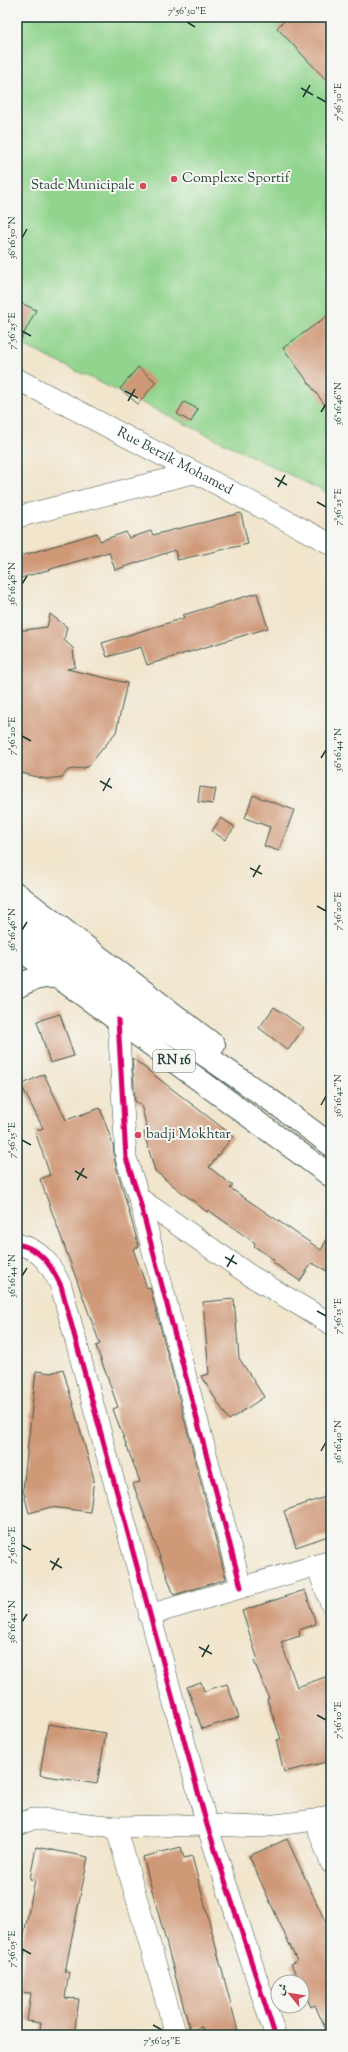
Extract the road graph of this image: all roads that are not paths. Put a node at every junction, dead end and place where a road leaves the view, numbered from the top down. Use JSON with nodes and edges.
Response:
{"nodes":[{"id":1,"x":17,"y":379,"type":"edge"},
{"id":2,"x":193,"y":473,"type":"junction"},
{"id":3,"x":17,"y":517,"type":"edge"},
{"id":4,"x":331,"y":544,"type":"edge"},
{"id":5,"x":17,"y":894,"type":"edge"},
{"id":6,"x":17,"y":920,"type":"edge"},
{"id":7,"x":17,"y":947,"type":"edge"},
{"id":8,"x":60,"y":977,"type":"junction"},
{"id":9,"x":17,"y":987,"type":"edge"},
{"id":10,"x":118,"y":1020,"type":"junction"},
{"id":11,"x":279,"y":1106,"type":"junction"},
{"id":12,"x":331,"y":1144,"type":"edge"},
{"id":13,"x":331,"y":1176,"type":"edge"},
{"id":14,"x":139,"y":1198,"type":"junction"},
{"id":15,"x":17,"y":1244,"type":"edge"},
{"id":16,"x":331,"y":1324,"type":"edge"},
{"id":17,"x":324,"y":1564,"type":"edge"},
{"id":18,"x":241,"y":1587,"type":"junction"},
{"id":19,"x":331,"y":1604,"type":"edge"},
{"id":20,"x":149,"y":1615,"type":"junction"},
{"id":21,"x":323,"y":1818,"type":"edge"},
{"id":22,"x":207,"y":1825,"type":"junction"},
{"id":23,"x":17,"y":1826,"type":"edge"},
{"id":24,"x":116,"y":1827,"type":"junction"},
{"id":25,"x":331,"y":1863,"type":"edge"},
{"id":26,"x":176,"y":2035,"type":"edge"},
{"id":27,"x":275,"y":2035,"type":"edge"}],
"edges":[{"from":1,"to":2,"type":"street","name":"Rue Berzik Mohamed"},
{"from":2,"to":3,"type":"street"},
{"from":2,"to":4,"type":"street","name":"Rue Berzik Mohamed"},
{"from":5,"to":11,"type":"highway"},
{"from":6,"to":11,"type":"highway","number":"RN 16"},
{"from":7,"to":8,"type":"highway","number":"RN 16"},
{"from":8,"to":9,"type":"highway"},
{"from":8,"to":10,"type":"highway","number":"RN 16"},
{"from":10,"to":13,"type":"highway","number":"RN 16"},
{"from":10,"to":14,"type":"street"},
{"from":11,"to":12,"type":"highway","number":"RN 16"},
{"from":14,"to":16,"type":"street"},
{"from":14,"to":18,"type":"street"},
{"from":15,"to":20,"type":"street"},
{"from":17,"to":18,"type":"street"},
{"from":17,"to":19,"type":"street"},
{"from":18,"to":20,"type":"street"},
{"from":20,"to":22,"type":"street"},
{"from":21,"to":22,"type":"street"},
{"from":21,"to":25,"type":"street"},
{"from":22,"to":24,"type":"street"},
{"from":22,"to":27,"type":"street"},
{"from":23,"to":24,"type":"street"},
{"from":24,"to":26,"type":"street"}]}
